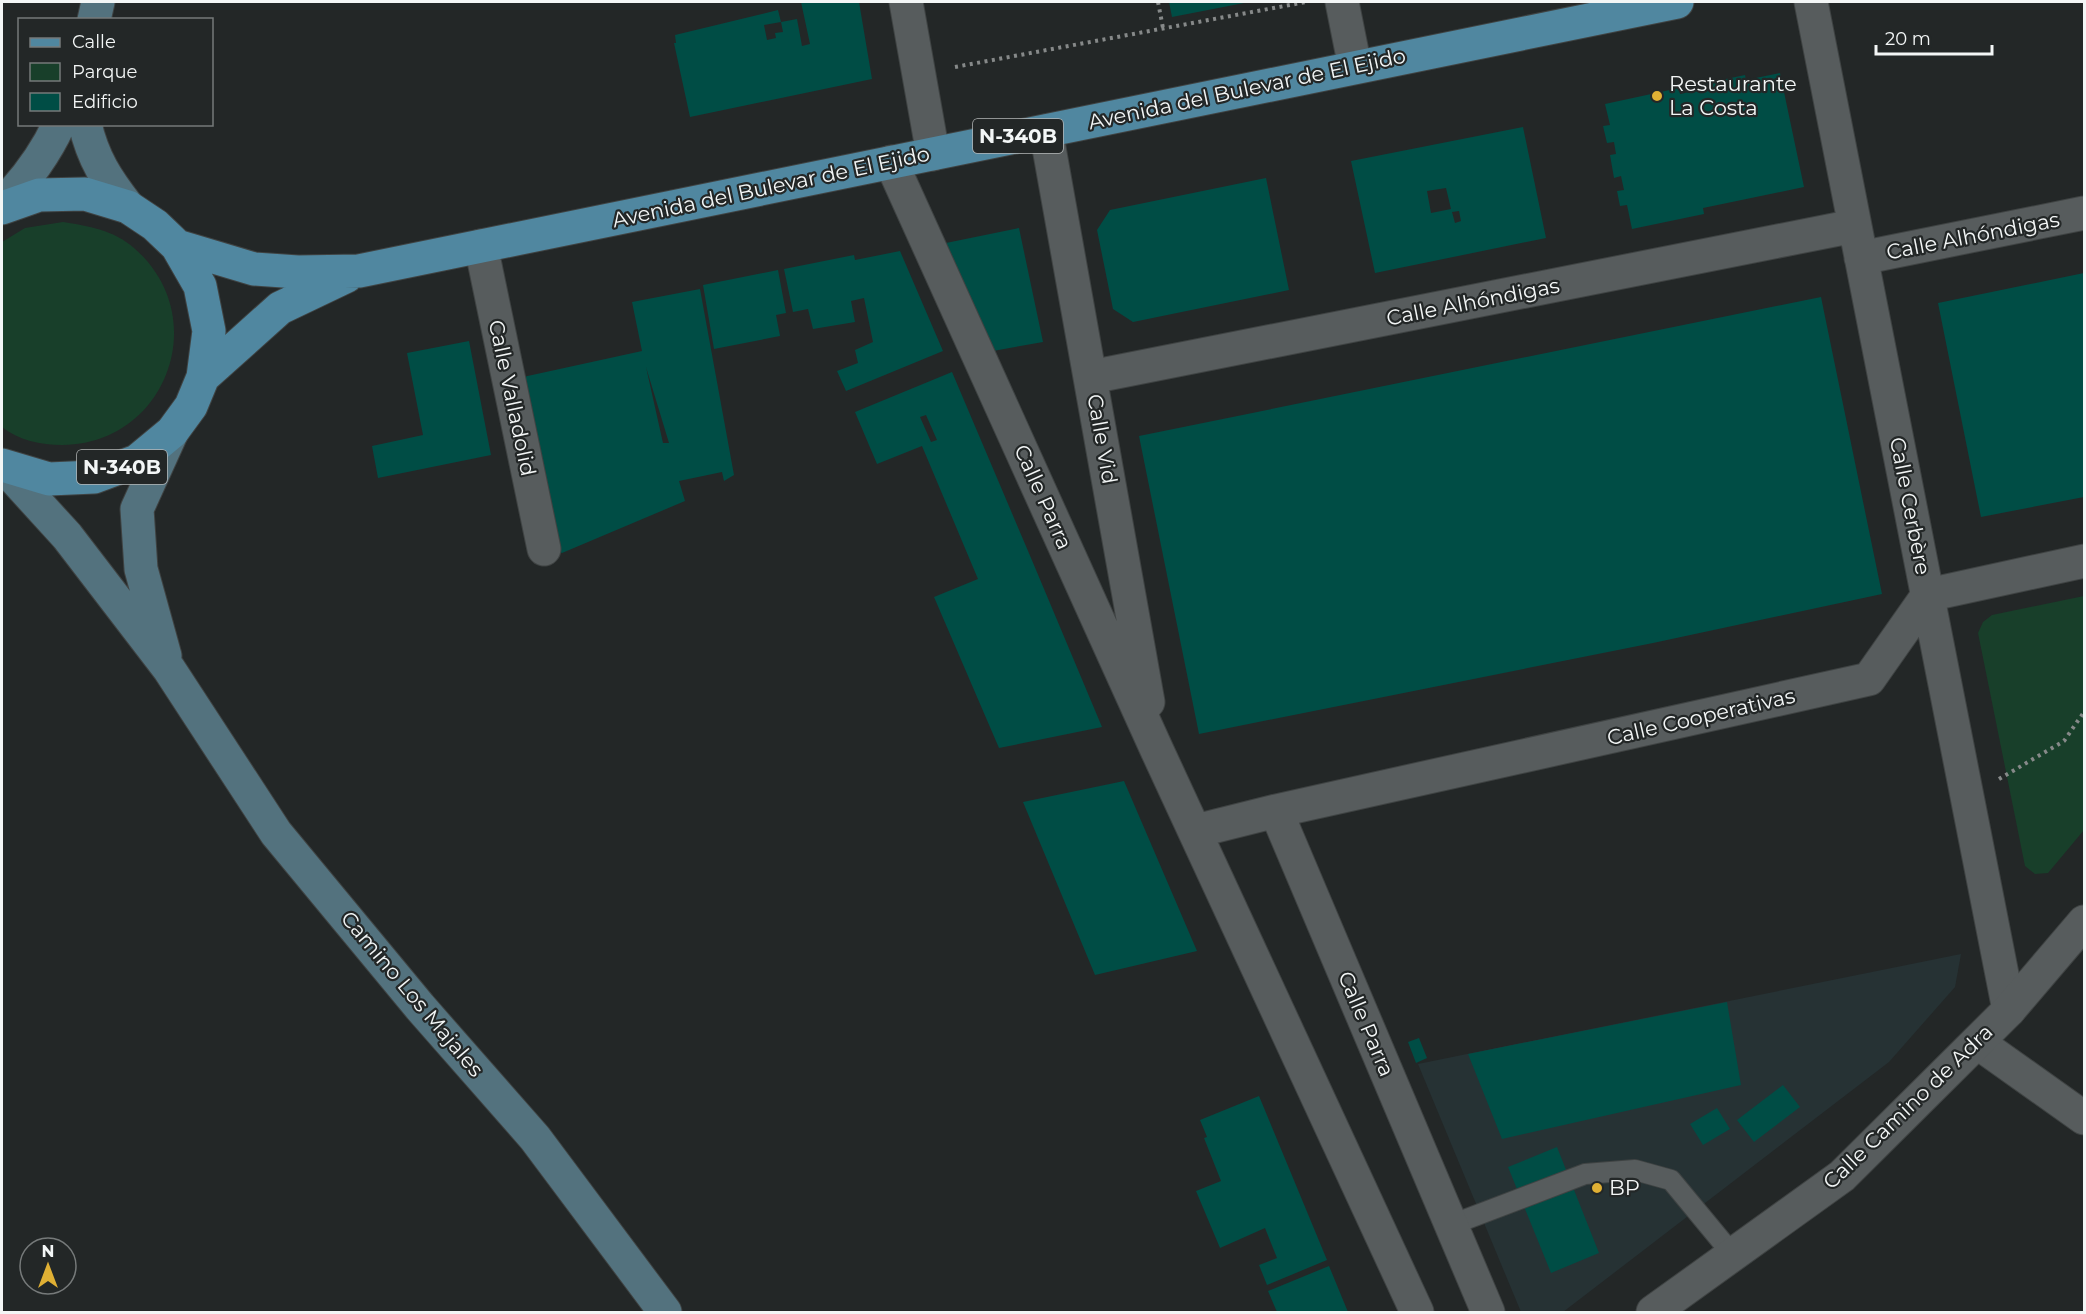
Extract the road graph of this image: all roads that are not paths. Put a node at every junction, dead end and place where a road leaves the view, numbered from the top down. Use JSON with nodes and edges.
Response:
{"nodes":[{"id":1,"x":98,"y":2,"type":"edge"},
{"id":2,"x":906,"y":2,"type":"edge"},
{"id":3,"x":1342,"y":2,"type":"edge"},
{"id":4,"x":1677,"y":2,"type":"edge"},
{"id":5,"x":1811,"y":2,"type":"edge"},
{"id":6,"x":94,"y":18,"type":"edge"},
{"id":7,"x":1355,"y":67,"type":"junction"},
{"id":8,"x":58,"y":126,"type":"edge"},
{"id":9,"x":86,"y":126,"type":"edge"},
{"id":10,"x":1046,"y":130,"type":"junction"},
{"id":11,"x":933,"y":154,"type":"junction"},
{"id":12,"x":891,"y":162,"type":"junction"},
{"id":13,"x":2,"y":206,"type":"edge"},
{"id":14,"x":128,"y":207,"type":"junction"},
{"id":15,"x":2085,"y":213,"type":"edge"},
{"id":16,"x":1854,"y":226,"type":"junction"},
{"id":17,"x":177,"y":246,"type":"junction"},
{"id":18,"x":481,"y":246,"type":"junction"},
{"id":19,"x":1861,"y":258,"type":"junction"},
{"id":20,"x":359,"y":271,"type":"junction"},
{"id":21,"x":203,"y":377,"type":"junction"},
{"id":22,"x":1091,"y":377,"type":"junction"},
{"id":23,"x":172,"y":432,"type":"junction"},
{"id":24,"x":3,"y":466,"type":"edge"},
{"id":25,"x":544,"y":549,"type":"dead end"},
{"id":26,"x":2085,"y":561,"type":"edge"},
{"id":27,"x":1928,"y":596,"type":"junction"},
{"id":28,"x":169,"y":669,"type":"junction"},
{"id":29,"x":1156,"y":748,"type":"junction"},
{"id":30,"x":1276,"y":811,"type":"junction"},
{"id":31,"x":1196,"y":831,"type":"junction"},
{"id":32,"x":2085,"y":922,"type":"edge"},
{"id":33,"x":2009,"y":1011,"type":"junction"},
{"id":34,"x":1977,"y":1042,"type":"junction"},
{"id":35,"x":2085,"y":1118,"type":"edge"},
{"id":36,"x":1451,"y":1225,"type":"junction"},
{"id":37,"x":1733,"y":1255,"type":"junction"},
{"id":38,"x":665,"y":1312,"type":"edge"},
{"id":39,"x":1418,"y":1312,"type":"edge"},
{"id":40,"x":1488,"y":1312,"type":"edge"},
{"id":41,"x":1653,"y":1312,"type":"edge"}],
"edges":[{"from":1,"to":6,"type":"main road"},
{"from":2,"to":11,"type":"street"},
{"from":3,"to":7,"type":"street"},
{"from":4,"to":7,"type":"main road","name":"Avenida del Bulevar de El Ejido","number":"N-340B"},
{"from":5,"to":16,"type":"street","name":"Calle Cerbère"},
{"from":7,"to":10,"type":"main road","name":"Avenida del Bulevar de El Ejido","number":"N-340B"},
{"from":8,"to":13,"type":"main road"},
{"from":9,"to":14,"type":"main road"},
{"from":10,"to":11,"type":"main road","name":"Avenida del Bulevar de El Ejido","number":"N-340B"},
{"from":10,"to":22,"type":"street","name":"Calle Vid"},
{"from":11,"to":12,"type":"main road","name":"Avenida del Bulevar de El Ejido","number":"N-340B"},
{"from":12,"to":18,"type":"main road","name":"Avenida del Bulevar de El Ejido","number":"N-340B"},
{"from":12,"to":29,"type":"street","name":"Calle Parra"},
{"from":13,"to":14,"type":"main road","number":"N-340B"},
{"from":14,"to":17,"type":"main road","number":"N-340B"},
{"from":15,"to":19,"type":"street","name":"Calle Alhóndigas"},
{"from":16,"to":19,"type":"street","name":"Calle Cerbère"},
{"from":16,"to":22,"type":"street","name":"Calle Alhóndigas"},
{"from":17,"to":20,"type":"main road","number":"N-340B"},
{"from":17,"to":21,"type":"main road","number":"N-340B"},
{"from":18,"to":20,"type":"main road","name":"Avenida del Bulevar de El Ejido","number":"N-340B"},
{"from":18,"to":25,"type":"street","name":"Calle Valladolid"},
{"from":19,"to":27,"type":"street","name":"Calle Cerbère"},
{"from":20,"to":21,"type":"main road","number":"N-340B"},
{"from":21,"to":23,"type":"main road","number":"N-340B"},
{"from":22,"to":29,"type":"street","name":"Calle Vid"},
{"from":23,"to":24,"type":"main road","number":"N-340B"},
{"from":23,"to":28,"type":"main road"},
{"from":24,"to":28,"type":"main road"},
{"from":26,"to":27,"type":"street"},
{"from":27,"to":30,"type":"street","name":"Calle Cooperativas"},
{"from":27,"to":33,"type":"street","name":"Calle Cerbère"},
{"from":28,"to":38,"type":"main road","name":"Camino Los Majales"},
{"from":29,"to":31,"type":"street","name":"Calle Parra"},
{"from":30,"to":31,"type":"street"},
{"from":30,"to":36,"type":"street","name":"Calle Parra"},
{"from":31,"to":39,"type":"street","name":"Calle Parra"},
{"from":32,"to":33,"type":"street","name":"Calle Camino de Adra"},
{"from":33,"to":34,"type":"street","name":"Calle Camino de Adra"},
{"from":34,"to":35,"type":"street"},
{"from":34,"to":37,"type":"street","name":"Calle Camino de Adra"},
{"from":36,"to":37,"type":"lane"},
{"from":36,"to":40,"type":"street","name":"Calle Parra"},
{"from":37,"to":41,"type":"street","name":"Calle Camino de Adra"}]}
